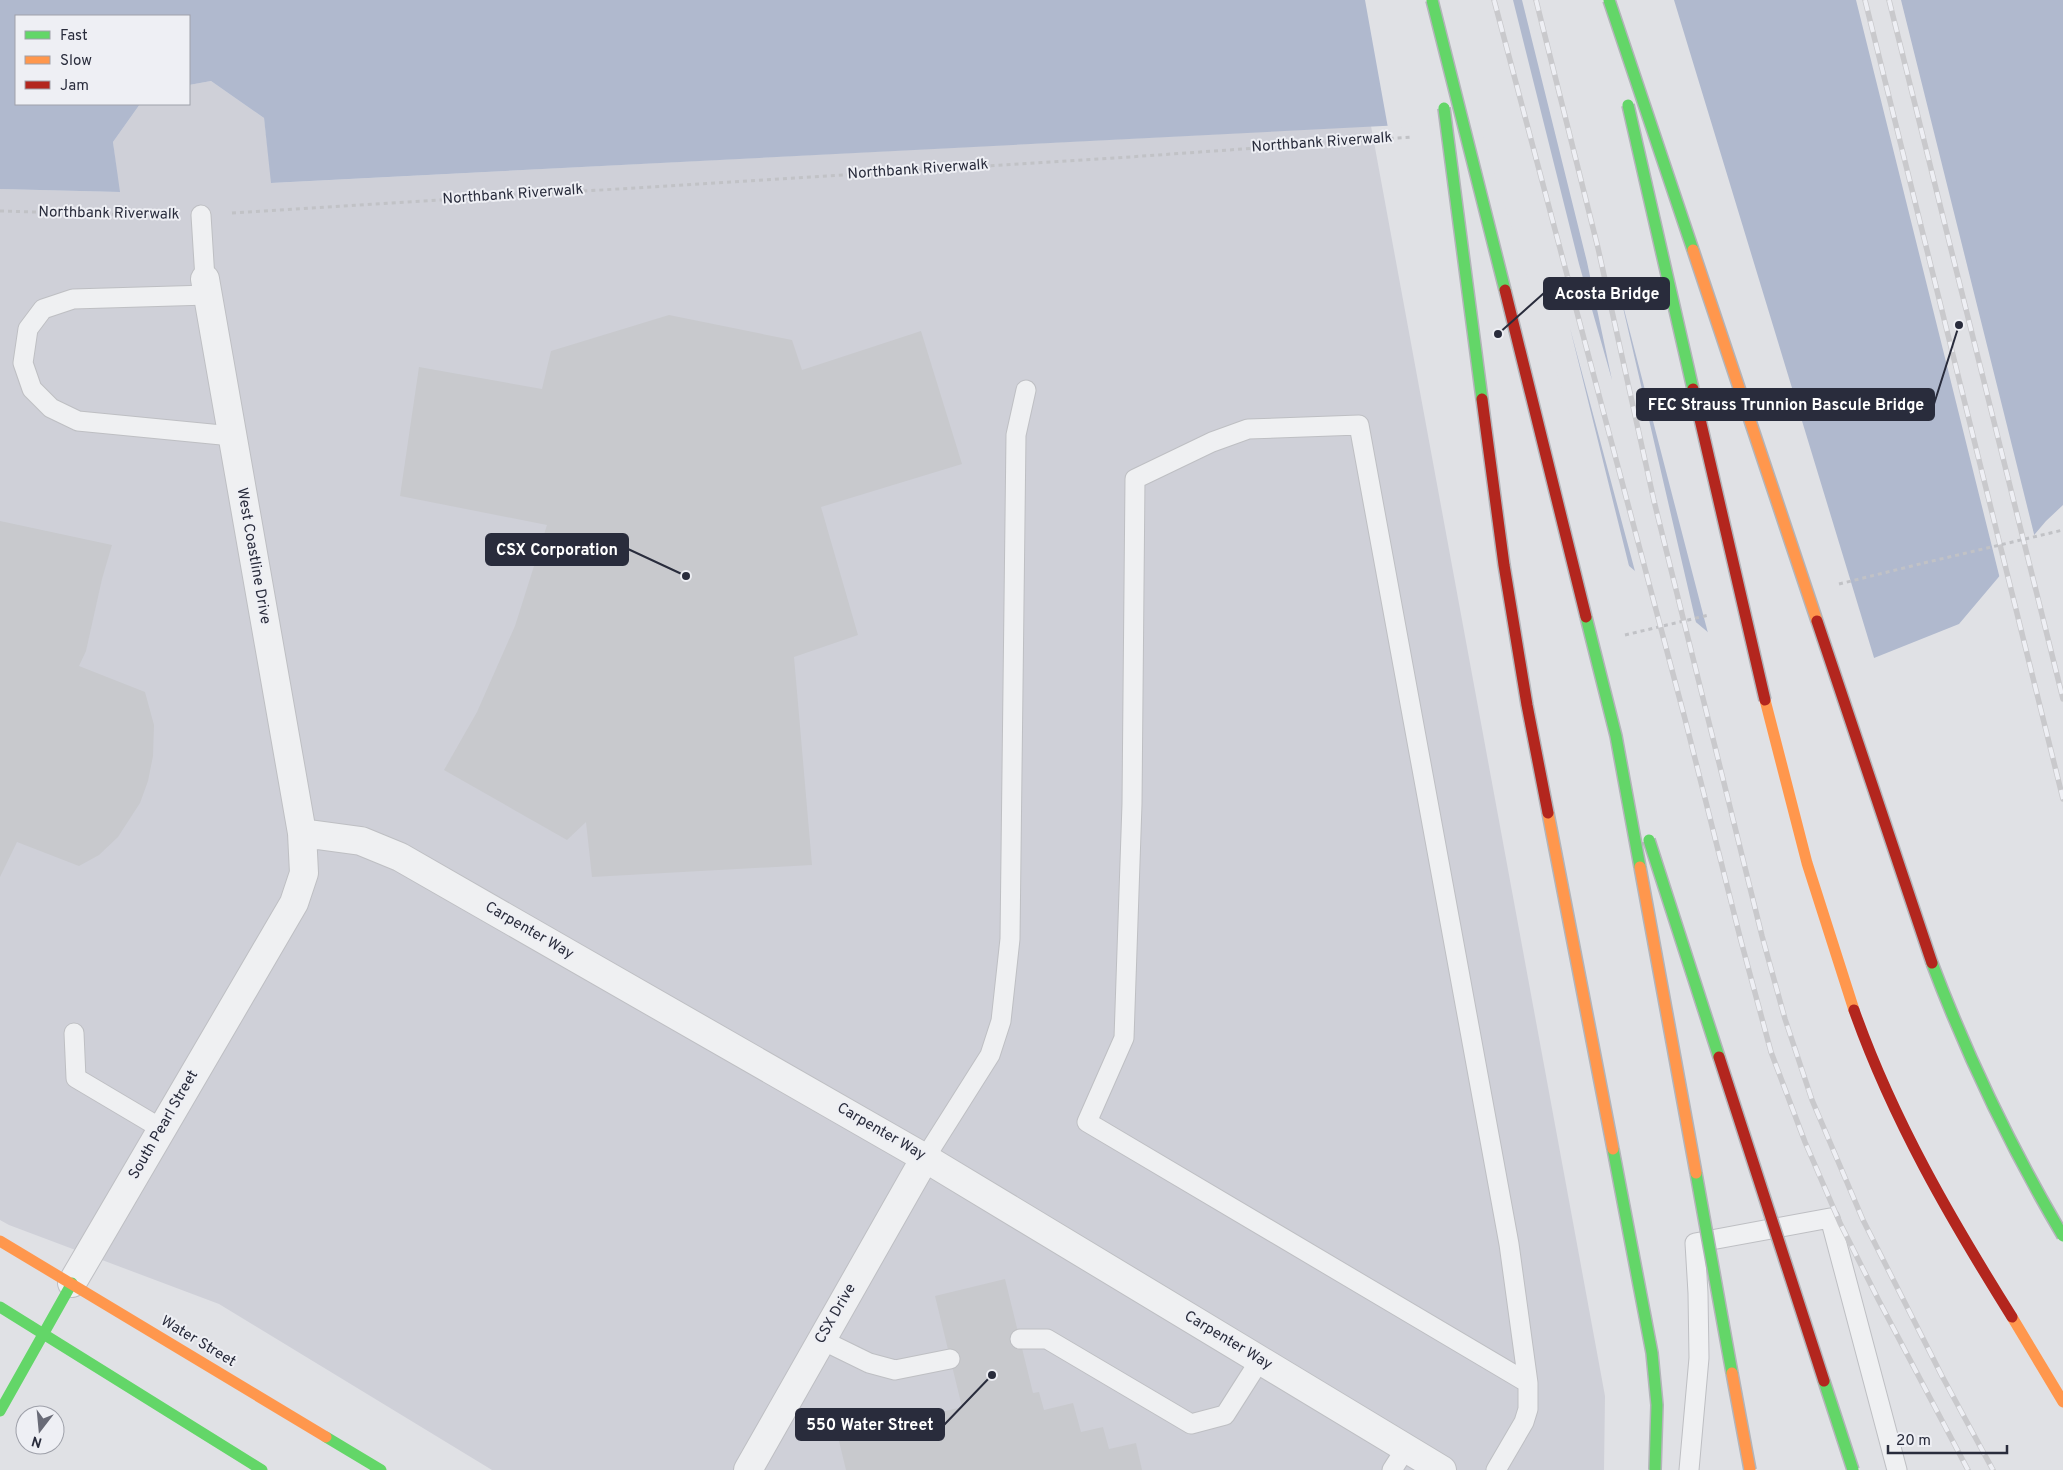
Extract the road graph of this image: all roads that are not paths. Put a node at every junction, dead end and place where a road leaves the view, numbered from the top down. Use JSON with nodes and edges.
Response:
{"nodes":[{"id":1,"x":1431,"y":0,"type":"edge"},
{"id":2,"x":1603,"y":0,"type":"edge"},
{"id":3,"x":1609,"y":0,"type":"edge"},
{"id":4,"x":1619,"y":68,"type":"dead end"},
{"id":5,"x":1440,"y":79,"type":"dead end"},
{"id":6,"x":1626,"y":97,"type":"dead end"},
{"id":7,"x":1442,"y":98,"type":"dead end"},
{"id":8,"x":201,"y":215,"type":"road end"},
{"id":9,"x":206,"y":287,"type":"junction"},
{"id":10,"x":1026,"y":390,"type":"dead end"},
{"id":11,"x":232,"y":436,"type":"junction"},
{"id":12,"x":1616,"y":736,"type":"junction"},
{"id":13,"x":302,"y":833,"type":"junction"},
{"id":14,"x":74,"y":1033,"type":"dead end"},
{"id":15,"x":162,"y":1129,"type":"junction"},
{"id":16,"x":925,"y":1158,"type":"junction"},
{"id":17,"x":2063,"y":1236,"type":"edge"},
{"id":18,"x":0,"y":1241,"type":"edge"},
{"id":19,"x":72,"y":1283,"type":"junction"},
{"id":20,"x":0,"y":1307,"type":"edge"},
{"id":21,"x":44,"y":1333,"type":"junction"},
{"id":22,"x":1020,"y":1339,"type":"dead end"},
{"id":23,"x":822,"y":1340,"type":"junction"},
{"id":24,"x":950,"y":1359,"type":"dead end"},
{"id":25,"x":1260,"y":1360,"type":"junction"},
{"id":26,"x":1528,"y":1383,"type":"junction"},
{"id":27,"x":2063,"y":1402,"type":"edge"},
{"id":28,"x":0,"y":1411,"type":"edge"},
{"id":29,"x":1399,"y":1459,"type":"edge"},
{"id":30,"x":262,"y":1470,"type":"edge"},
{"id":31,"x":381,"y":1470,"type":"edge"},
{"id":32,"x":748,"y":1470,"type":"edge"},
{"id":33,"x":1442,"y":1470,"type":"edge"},
{"id":34,"x":1496,"y":1470,"type":"edge"},
{"id":35,"x":1655,"y":1470,"type":"edge"},
{"id":36,"x":1689,"y":1470,"type":"edge"},
{"id":37,"x":1750,"y":1470,"type":"edge"},
{"id":38,"x":1853,"y":1470,"type":"edge"},
{"id":39,"x":1897,"y":1470,"type":"edge"}],
"edges":[{"from":1,"to":5,"type":"main road","bridge":true},
{"from":1,"to":12,"type":"main road","bridge":true},
{"from":2,"to":4,"type":"main road"},
{"from":3,"to":17,"type":"main road","bridge":true},
{"from":6,"to":27,"type":"main road","bridge":true},
{"from":7,"to":35,"type":"main road","bridge":true},
{"from":8,"to":9,"type":"lane"},
{"from":9,"to":11,"type":"street","name":"West Coastline Drive"},
{"from":9,"to":11,"type":"lane"},
{"from":10,"to":16,"type":"lane"},
{"from":11,"to":13,"type":"street","name":"West Coastline Drive"},
{"from":12,"to":37,"type":"main road","bridge":true},
{"from":12,"to":38,"type":"main road","bridge":true},
{"from":13,"to":15,"type":"street","name":"South Pearl Street"},
{"from":13,"to":16,"type":"street","name":"Carpenter Way"},
{"from":14,"to":15,"type":"lane"},
{"from":15,"to":19,"type":"street","name":"South Pearl Street"},
{"from":16,"to":23,"type":"street","name":"CSX Drive"},
{"from":16,"to":25,"type":"street","name":"Carpenter Way"},
{"from":18,"to":19,"type":"main road","name":"Water Street"},
{"from":19,"to":21,"type":"main road","name":"South Pearl Street"},
{"from":19,"to":31,"type":"main road","name":"Water Street"},
{"from":20,"to":21,"type":"main road"},
{"from":21,"to":28,"type":"main road","name":"South Pearl Street"},
{"from":21,"to":30,"type":"main road"},
{"from":22,"to":25,"type":"lane"},
{"from":23,"to":24,"type":"lane"},
{"from":23,"to":32,"type":"street","name":"CSX Drive"},
{"from":25,"to":29,"type":"street","name":"Carpenter Way"},
{"from":26,"to":26,"type":"lane"},
{"from":26,"to":34,"type":"lane"},
{"from":29,"to":33,"type":"street","name":"Carpenter Way"},
{"from":36,"to":39,"type":"lane"}]}
